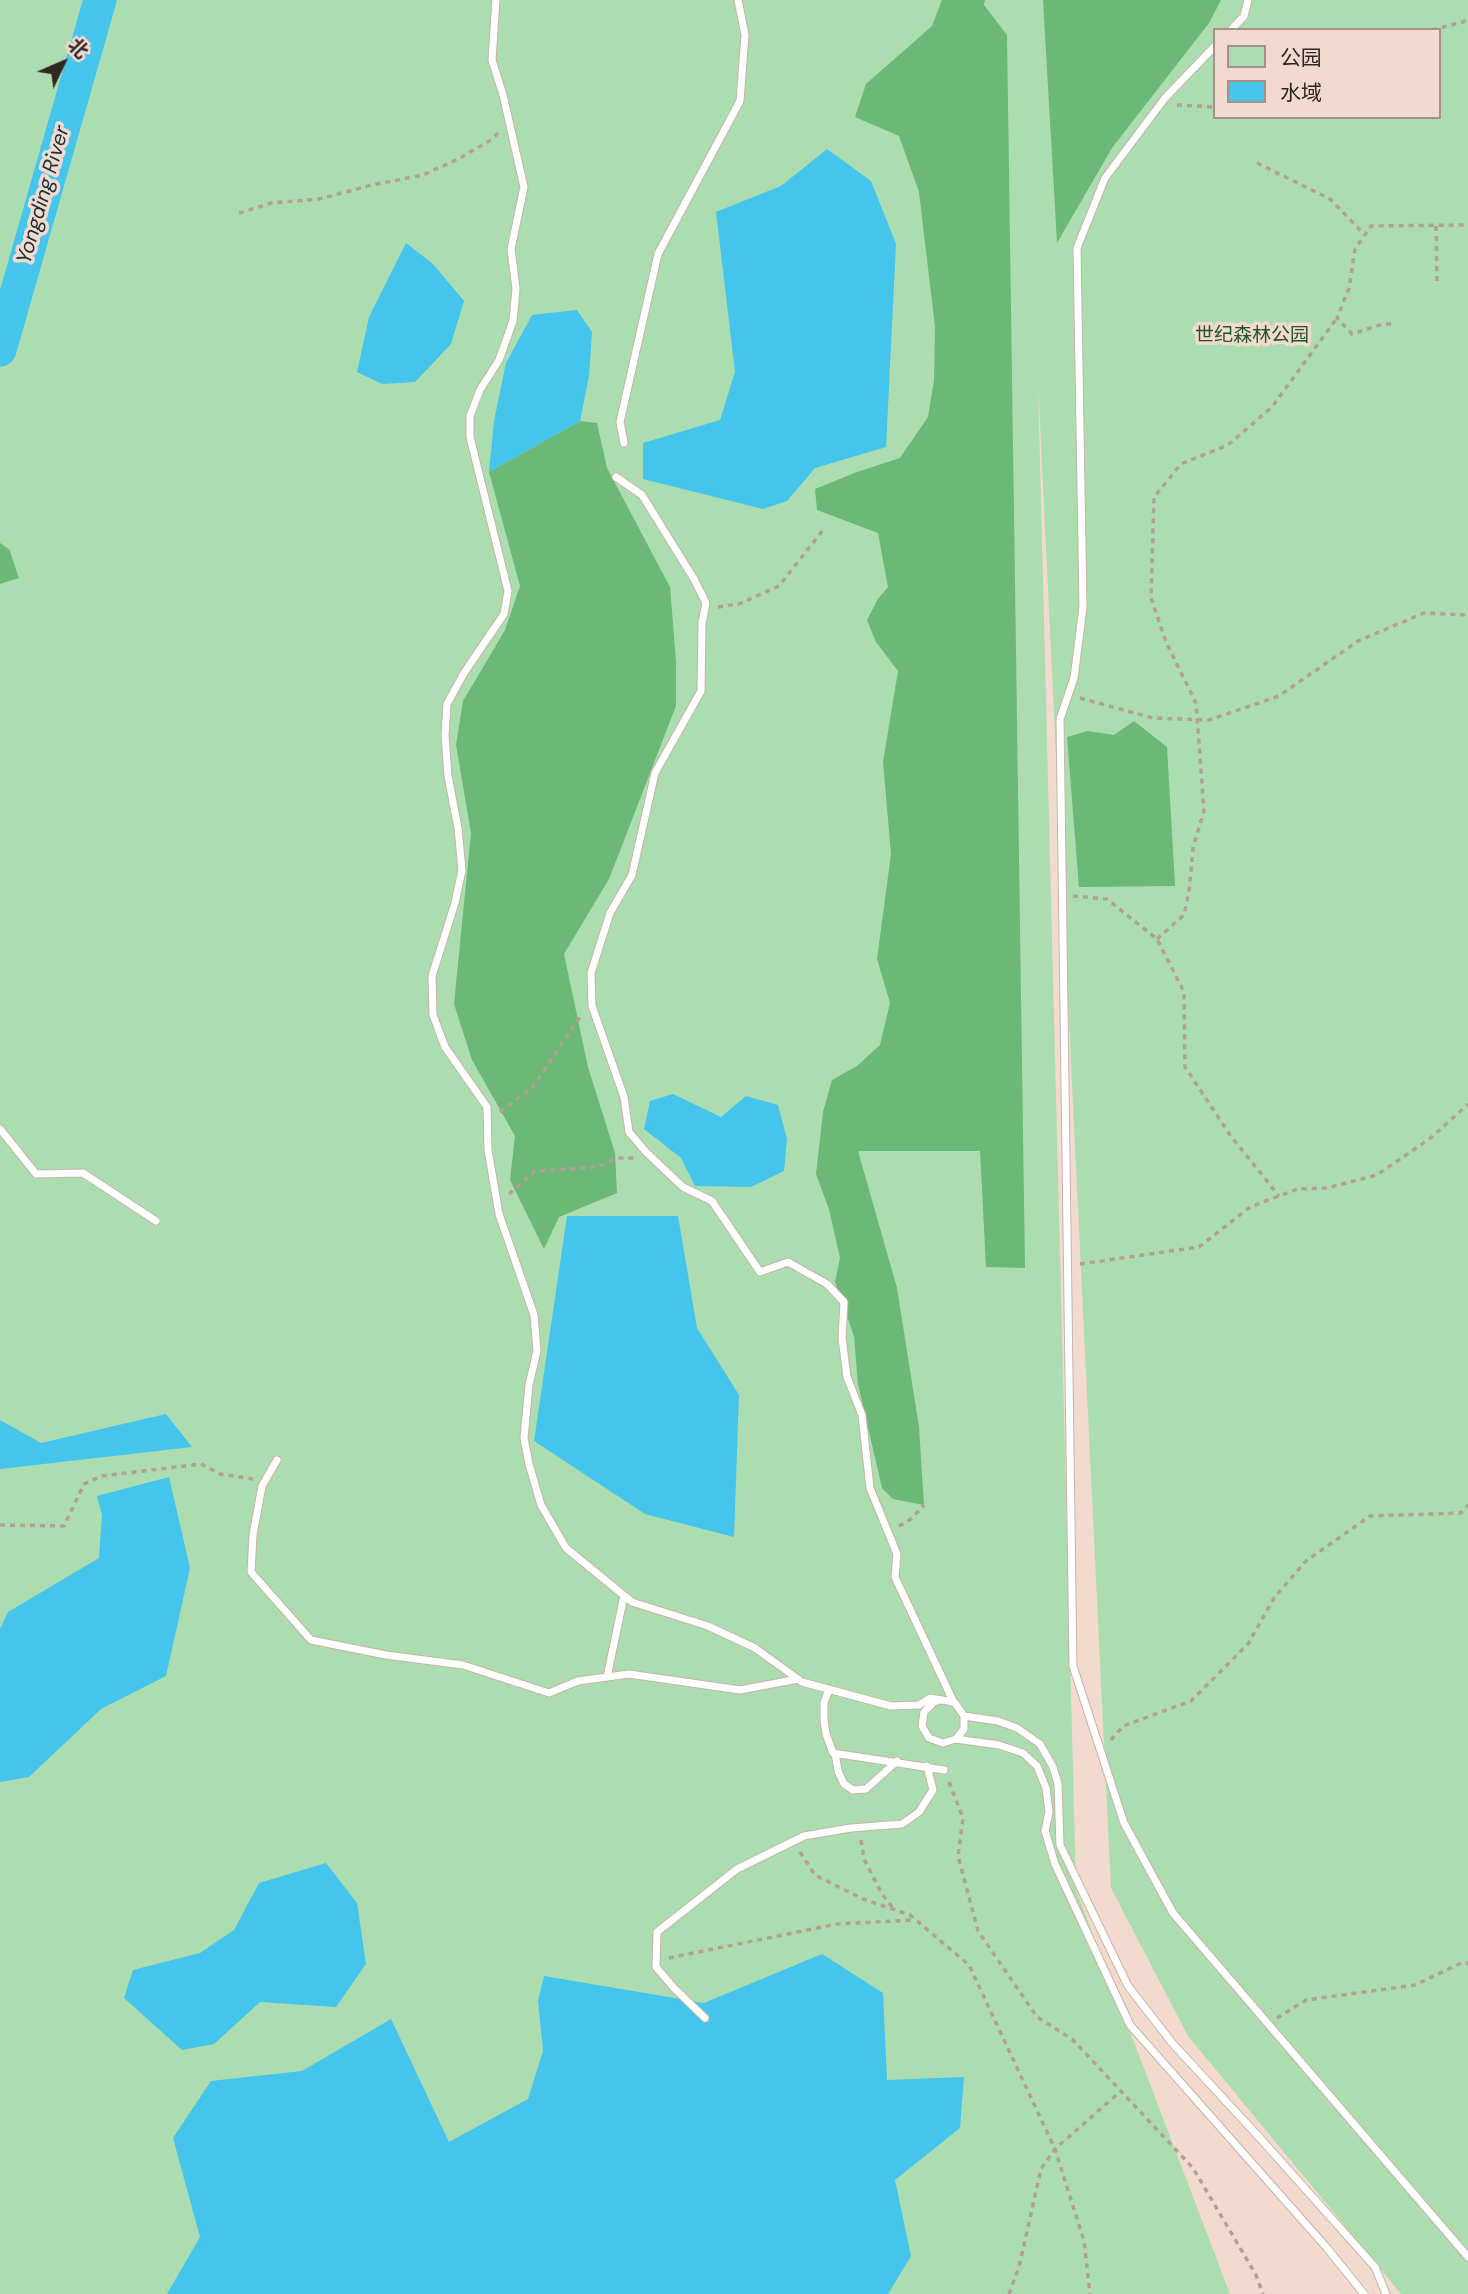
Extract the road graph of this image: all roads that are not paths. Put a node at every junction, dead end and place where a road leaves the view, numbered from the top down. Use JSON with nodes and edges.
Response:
{"nodes":[{"id":1,"x":496,"y":0,"type":"edge"},
{"id":2,"x":738,"y":0,"type":"edge"},
{"id":3,"x":1248,"y":0,"type":"edge"},
{"id":4,"x":1233,"y":28,"type":"edge"},
{"id":5,"x":1212,"y":49,"type":"edge"},
{"id":6,"x":624,"y":443,"type":"dead end"},
{"id":7,"x":615,"y":477,"type":"dead end"},
{"id":8,"x":0,"y":1129,"type":"edge"},
{"id":9,"x":156,"y":1221,"type":"dead end"},
{"id":10,"x":277,"y":1460,"type":"dead end"},
{"id":11,"x":624,"y":1596,"type":"junction"},
{"id":12,"x":607,"y":1677,"type":"junction"},
{"id":13,"x":798,"y":1679,"type":"junction"},
{"id":14,"x":829,"y":1689,"type":"junction"},
{"id":15,"x":941,"y":1700,"type":"junction"},
{"id":16,"x":955,"y":1703,"type":"junction"},
{"id":17,"x":964,"y":1716,"type":"junction"},
{"id":18,"x":956,"y":1739,"type":"junction"},
{"id":19,"x":835,"y":1753,"type":"junction"},
{"id":20,"x":897,"y":1761,"type":"junction"},
{"id":21,"x":927,"y":1766,"type":"junction"},
{"id":22,"x":944,"y":1770,"type":"road end"},
{"id":23,"x":705,"y":2018,"type":"dead end"},
{"id":24,"x":1468,"y":2257,"type":"edge"},
{"id":25,"x":1364,"y":2294,"type":"edge"},
{"id":26,"x":1386,"y":2294,"type":"edge"}],
"edges":[{"from":1,"to":11,"type":"lane"},
{"from":2,"to":6,"type":"lane"},
{"from":3,"to":4,"type":"lane"},
{"from":5,"to":24,"type":"lane"},
{"from":7,"to":16,"type":"lane"},
{"from":8,"to":9,"type":"lane"},
{"from":10,"to":12,"type":"lane"},
{"from":11,"to":12,"type":"lane"},
{"from":11,"to":13,"type":"lane"},
{"from":12,"to":13,"type":"lane"},
{"from":13,"to":14,"type":"lane"},
{"from":14,"to":15,"type":"lane"},
{"from":14,"to":19,"type":"lane"},
{"from":15,"to":16,"type":"lane"},
{"from":15,"to":18,"type":"lane"},
{"from":16,"to":17,"type":"lane"},
{"from":17,"to":18,"type":"lane"},
{"from":17,"to":26,"type":"lane"},
{"from":18,"to":25,"type":"lane"},
{"from":19,"to":20,"type":"lane"},
{"from":19,"to":20,"type":"lane"},
{"from":20,"to":21,"type":"lane"},
{"from":21,"to":22,"type":"lane"},
{"from":21,"to":23,"type":"lane"}]}
